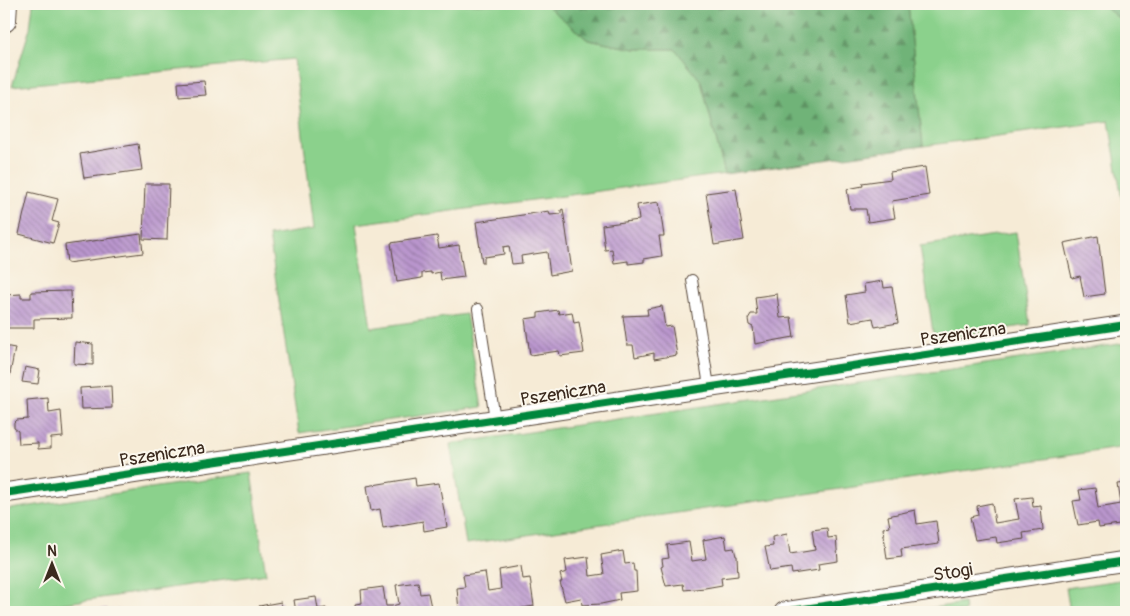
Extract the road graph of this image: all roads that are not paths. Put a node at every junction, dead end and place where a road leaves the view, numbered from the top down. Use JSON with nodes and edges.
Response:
{"nodes":[{"id":1,"x":5,"y":4,"type":"edge"},
{"id":2,"x":4,"y":20,"type":"edge"},
{"id":3,"x":692,"y":280,"type":"dead end"},
{"id":4,"x":478,"y":309,"type":"dead end"},
{"id":5,"x":1126,"y":325,"type":"edge"},
{"id":6,"x":709,"y":386,"type":"junction"},
{"id":7,"x":495,"y":418,"type":"junction"},
{"id":8,"x":4,"y":493,"type":"edge"},
{"id":9,"x":1126,"y":561,"type":"edge"},
{"id":10,"x":784,"y":612,"type":"edge"}],
"edges":[{"from":1,"to":2,"type":"street"},
{"from":3,"to":6,"type":"lane"},
{"from":4,"to":7,"type":"lane"},
{"from":5,"to":6,"type":"street","name":"Pszeniczna"},
{"from":6,"to":7,"type":"street","name":"Pszeniczna"},
{"from":7,"to":8,"type":"street","name":"Pszeniczna"},
{"from":9,"to":10,"type":"street","name":"Stogi"}]}
